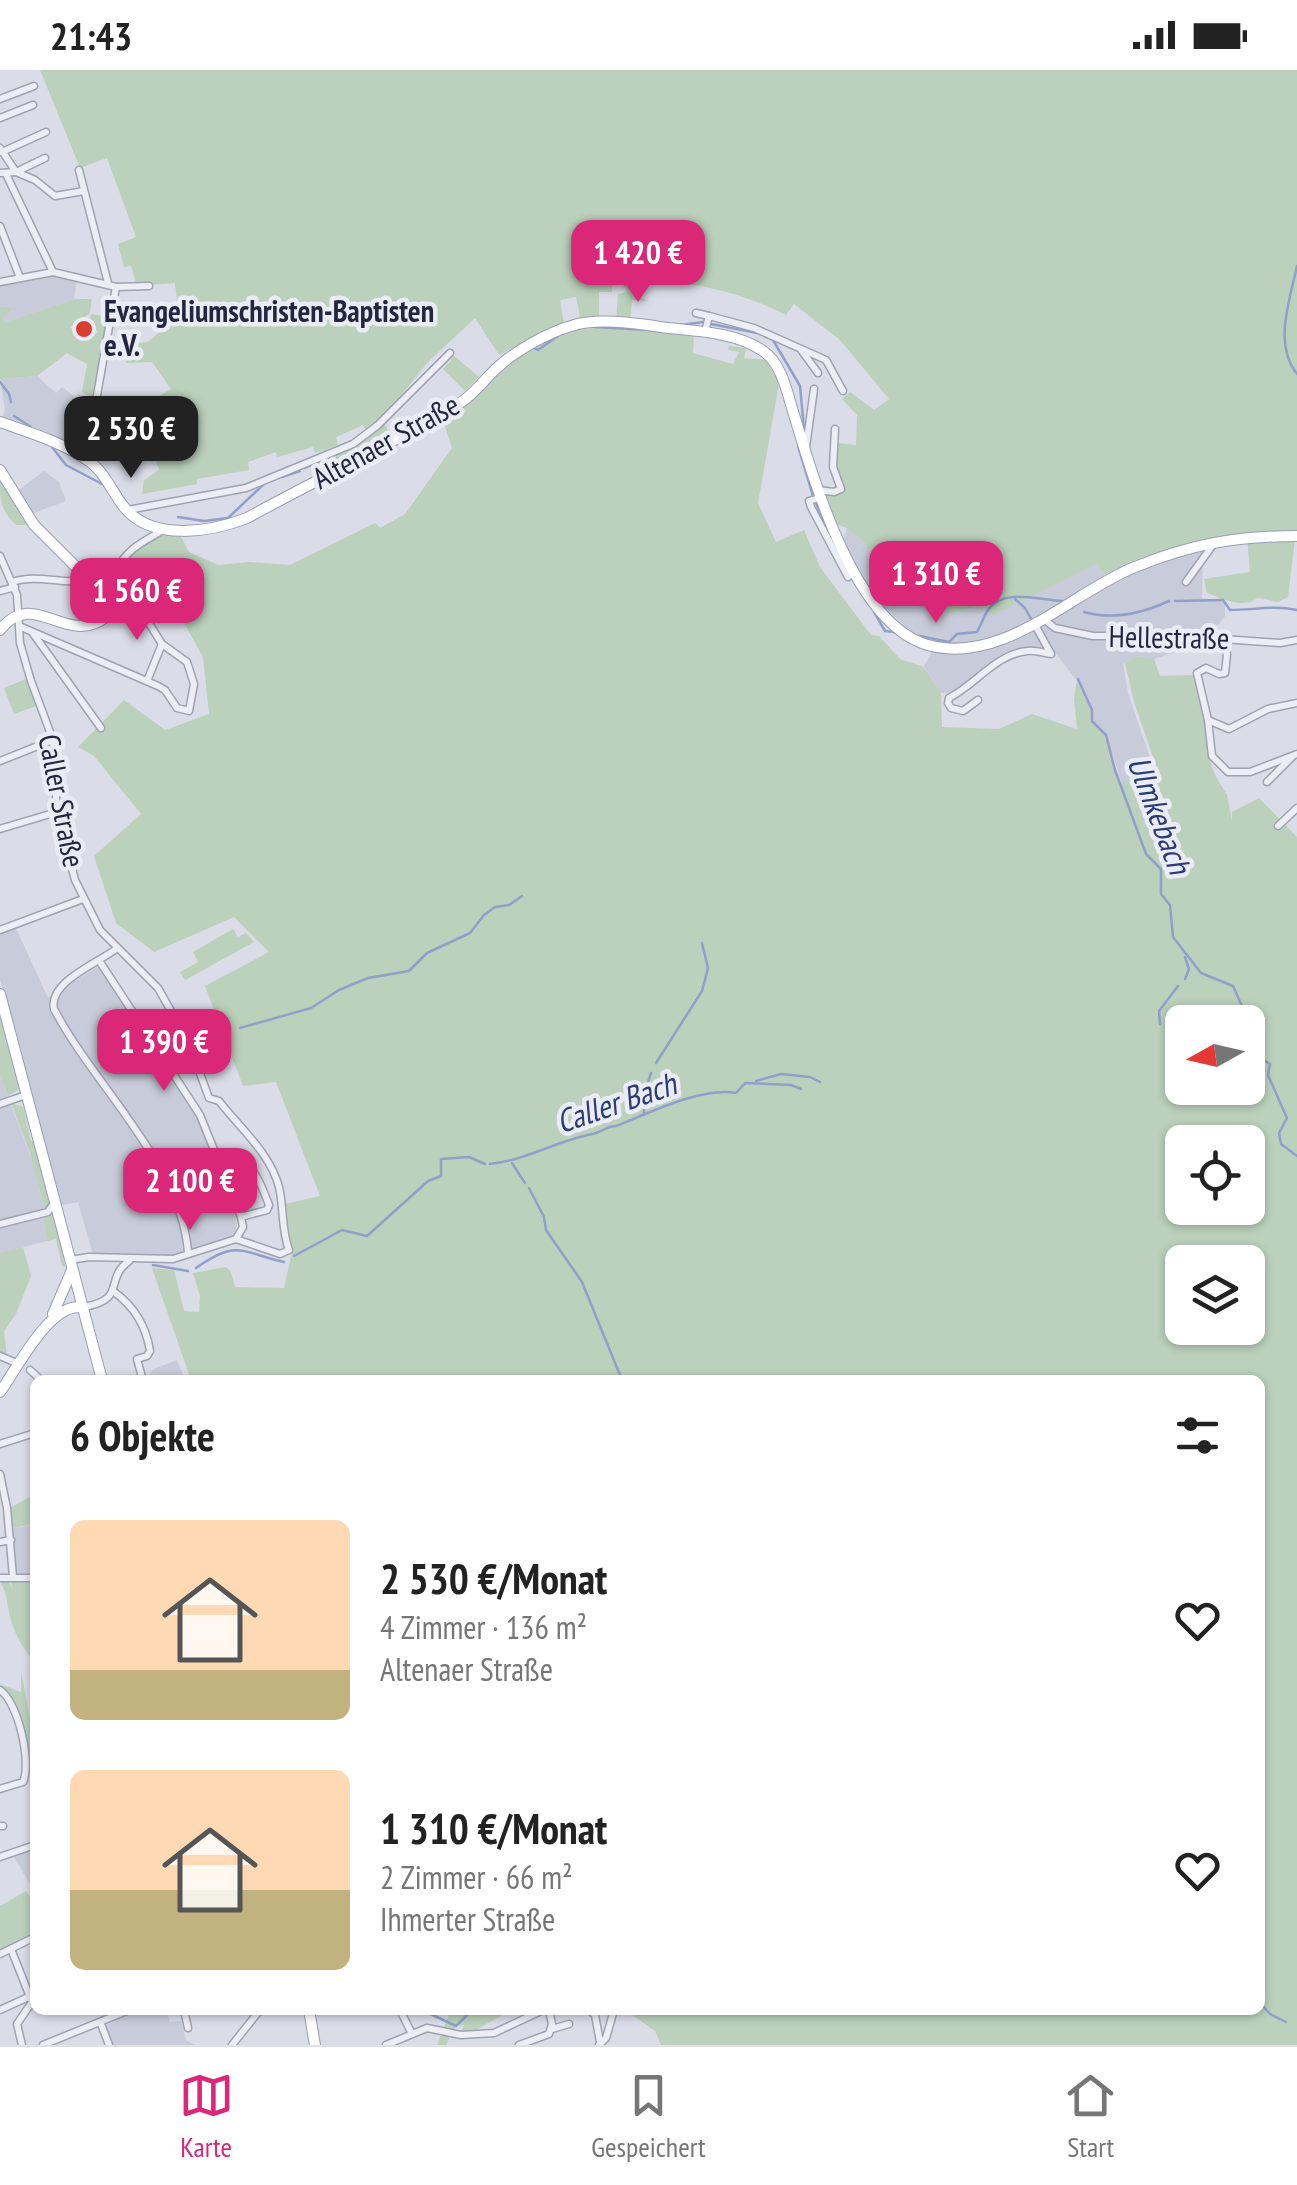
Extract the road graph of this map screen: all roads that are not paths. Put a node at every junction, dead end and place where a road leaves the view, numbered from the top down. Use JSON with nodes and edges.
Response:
{"nodes":[{"id":1,"x":34,"y":86,"type":"dead end"},
{"id":2,"x":0,"y":99,"type":"edge"},
{"id":3,"x":33,"y":105,"type":"dead end"},
{"id":4,"x":0,"y":118,"type":"edge"},
{"id":5,"x":46,"y":132,"type":"dead end"},
{"id":6,"x":1,"y":150,"type":"edge"},
{"id":7,"x":45,"y":158,"type":"dead end"},
{"id":8,"x":79,"y":170,"type":"dead end"},
{"id":9,"x":16,"y":172,"type":"junction"},
{"id":10,"x":3,"y":174,"type":"edge"},
{"id":11,"x":84,"y":191,"type":"junction"},
{"id":12,"x":0,"y":226,"type":"edge"},
{"id":13,"x":53,"y":272,"type":"junction"},
{"id":14,"x":20,"y":278,"type":"junction"},
{"id":15,"x":0,"y":282,"type":"edge"},
{"id":16,"x":112,"y":285,"type":"junction"},
{"id":17,"x":149,"y":286,"type":"dead end"},
{"id":18,"x":696,"y":313,"type":"dead end"},
{"id":19,"x":707,"y":324,"type":"junction"},
{"id":20,"x":802,"y":350,"type":"junction"},
{"id":21,"x":450,"y":353,"type":"dead end"},
{"id":22,"x":818,"y":373,"type":"dead end"},
{"id":23,"x":814,"y":389,"type":"dead end"},
{"id":24,"x":842,"y":392,"type":"dead end"},
{"id":25,"x":0,"y":422,"type":"edge"},
{"id":26,"x":835,"y":429,"type":"dead end"},
{"id":27,"x":805,"y":454,"type":"junction"},
{"id":28,"x":86,"y":459,"type":"junction"},
{"id":29,"x":0,"y":470,"type":"edge"},
{"id":30,"x":816,"y":496,"type":"junction"},
{"id":31,"x":126,"y":511,"type":"junction"},
{"id":32,"x":166,"y":528,"type":"junction"},
{"id":33,"x":1297,"y":536,"type":"edge"},
{"id":34,"x":1215,"y":541,"type":"junction"},
{"id":35,"x":0,"y":556,"type":"edge"},
{"id":36,"x":848,"y":577,"type":"dead end"},
{"id":37,"x":89,"y":579,"type":"junction"},
{"id":38,"x":1186,"y":582,"type":"dead end"},
{"id":39,"x":13,"y":584,"type":"junction"},
{"id":40,"x":0,"y":592,"type":"edge"},
{"id":41,"x":107,"y":596,"type":"junction"},
{"id":42,"x":19,"y":620,"type":"junction"},
{"id":43,"x":1040,"y":622,"type":"junction"},
{"id":44,"x":0,"y":630,"type":"edge"},
{"id":45,"x":31,"y":631,"type":"junction"},
{"id":46,"x":1222,"y":639,"type":"junction"},
{"id":47,"x":1297,"y":640,"type":"edge"},
{"id":48,"x":162,"y":644,"type":"junction"},
{"id":49,"x":148,"y":681,"type":"junction"},
{"id":50,"x":978,"y":700,"type":"dead end"},
{"id":51,"x":1297,"y":703,"type":"edge"},
{"id":52,"x":1208,"y":720,"type":"junction"},
{"id":53,"x":101,"y":728,"type":"dead end"},
{"id":54,"x":53,"y":740,"type":"junction"},
{"id":55,"x":1295,"y":755,"type":"edge"},
{"id":56,"x":0,"y":762,"type":"edge"},
{"id":57,"x":1267,"y":782,"type":"dead end"},
{"id":58,"x":1297,"y":808,"type":"edge"},
{"id":59,"x":57,"y":812,"type":"junction"},
{"id":60,"x":1278,"y":826,"type":"dead end"},
{"id":61,"x":0,"y":829,"type":"edge"},
{"id":62,"x":83,"y":898,"type":"junction"},
{"id":63,"x":0,"y":930,"type":"edge"},
{"id":64,"x":116,"y":949,"type":"junction"},
{"id":65,"x":100,"y":962,"type":"junction"},
{"id":66,"x":0,"y":994,"type":"edge"},
{"id":67,"x":26,"y":1095,"type":"junction"},
{"id":68,"x":209,"y":1098,"type":"junction"},
{"id":69,"x":192,"y":1103,"type":"junction"},
{"id":70,"x":0,"y":1104,"type":"edge"},
{"id":71,"x":221,"y":1162,"type":"junction"},
{"id":72,"x":54,"y":1211,"type":"junction"},
{"id":73,"x":240,"y":1217,"type":"junction"},
{"id":74,"x":0,"y":1223,"type":"edge"},
{"id":75,"x":236,"y":1239,"type":"junction"},
{"id":76,"x":188,"y":1252,"type":"junction"},
{"id":77,"x":113,"y":1259,"type":"junction"},
{"id":78,"x":135,"y":1259,"type":"junction"},
{"id":79,"x":71,"y":1265,"type":"junction"},
{"id":80,"x":119,"y":1268,"type":"junction"},
{"id":81,"x":113,"y":1291,"type":"junction"},
{"id":82,"x":82,"y":1308,"type":"junction"},
{"id":83,"x":48,"y":1323,"type":"junction"},
{"id":84,"x":0,"y":1356,"type":"edge"},
{"id":85,"x":25,"y":1367,"type":"junction"},
{"id":86,"x":35,"y":1375,"type":"edge"},
{"id":87,"x":101,"y":1375,"type":"edge"},
{"id":88,"x":141,"y":1375,"type":"edge"},
{"id":89,"x":0,"y":1392,"type":"edge"},
{"id":90,"x":30,"y":1435,"type":"edge"},
{"id":91,"x":0,"y":1444,"type":"edge"},
{"id":92,"x":0,"y":1474,"type":"edge"},
{"id":93,"x":11,"y":1540,"type":"junction"},
{"id":94,"x":0,"y":1542,"type":"edge"},
{"id":95,"x":13,"y":1577,"type":"junction"},
{"id":96,"x":0,"y":1578,"type":"edge"},
{"id":97,"x":30,"y":1578,"type":"edge"},
{"id":98,"x":0,"y":1690,"type":"edge"},
{"id":99,"x":0,"y":1788,"type":"edge"},
{"id":100,"x":30,"y":1847,"type":"edge"},
{"id":101,"x":0,"y":1857,"type":"edge"},
{"id":102,"x":30,"y":1940,"type":"edge"},
{"id":103,"x":11,"y":1949,"type":"junction"},
{"id":104,"x":0,"y":1954,"type":"edge"},
{"id":105,"x":30,"y":1989,"type":"edge"},
{"id":106,"x":30,"y":1996,"type":"edge"},
{"id":107,"x":30,"y":2006,"type":"edge"},
{"id":108,"x":0,"y":2010,"type":"edge"},
{"id":109,"x":119,"y":2015,"type":"edge"},
{"id":110,"x":185,"y":2015,"type":"edge"},
{"id":111,"x":256,"y":2015,"type":"edge"},
{"id":112,"x":310,"y":2015,"type":"edge"},
{"id":113,"x":402,"y":2015,"type":"edge"},
{"id":114,"x":535,"y":2015,"type":"edge"},
{"id":115,"x":547,"y":2015,"type":"edge"},
{"id":116,"x":595,"y":2015,"type":"edge"},
{"id":117,"x":613,"y":2015,"type":"edge"},
{"id":118,"x":100,"y":2024,"type":"junction"},
{"id":119,"x":569,"y":2024,"type":"dead end"},
{"id":120,"x":188,"y":2028,"type":"dead end"},
{"id":121,"x":551,"y":2030,"type":"junction"},
{"id":122,"x":412,"y":2034,"type":"junction"},
{"id":123,"x":399,"y":2042,"type":"edge"},
{"id":124,"x":599,"y":2044,"type":"edge"},
{"id":125,"x":22,"y":2045,"type":"edge"},
{"id":126,"x":43,"y":2045,"type":"edge"},
{"id":127,"x":109,"y":2045,"type":"edge"},
{"id":128,"x":232,"y":2045,"type":"edge"},
{"id":129,"x":316,"y":2045,"type":"edge"},
{"id":130,"x":386,"y":2045,"type":"edge"},
{"id":131,"x":520,"y":2045,"type":"edge"}],
"edges":[{"from":1,"to":2,"type":"street"},
{"from":3,"to":4,"type":"street"},
{"from":5,"to":6,"type":"street"},
{"from":6,"to":9,"type":"street"},
{"from":7,"to":9,"type":"street"},
{"from":8,"to":11,"type":"street"},
{"from":9,"to":10,"type":"street"},
{"from":9,"to":11,"type":"street"},
{"from":10,"to":13,"type":"street"},
{"from":11,"to":16,"type":"street"},
{"from":12,"to":14,"type":"street"},
{"from":13,"to":14,"type":"street"},
{"from":13,"to":16,"type":"street"},
{"from":14,"to":15,"type":"street"},
{"from":16,"to":17,"type":"street"},
{"from":16,"to":28,"type":"street"},
{"from":18,"to":19,"type":"street"},
{"from":19,"to":20,"type":"street"},
{"from":19,"to":27,"type":"main road","name":"Altenaer Straße"},
{"from":19,"to":32,"type":"main road","name":"Altenaer Straße"},
{"from":20,"to":22,"type":"street"},
{"from":20,"to":24,"type":"street"},
{"from":21,"to":31,"type":"street"},
{"from":23,"to":27,"type":"street"},
{"from":25,"to":28,"type":"main road"},
{"from":26,"to":30,"type":"street"},
{"from":27,"to":30,"type":"main road","name":"Altenaer Straße"},
{"from":28,"to":31,"type":"main road"},
{"from":29,"to":37,"type":"main road"},
{"from":30,"to":36,"type":"street"},
{"from":30,"to":43,"type":"main road","name":"Altenaer Straße"},
{"from":31,"to":32,"type":"main road","name":"Altenaer Straße"},
{"from":32,"to":41,"type":"street"},
{"from":33,"to":34,"type":"main road","name":"Altenaer Straße"},
{"from":34,"to":38,"type":"street"},
{"from":34,"to":43,"type":"main road","name":"Altenaer Straße"},
{"from":35,"to":39,"type":"street","name":"Caller Straße"},
{"from":37,"to":39,"type":"street"},
{"from":37,"to":41,"type":"main road"},
{"from":39,"to":40,"type":"street"},
{"from":39,"to":42,"type":"street","name":"Caller Straße"},
{"from":41,"to":42,"type":"main road"},
{"from":41,"to":48,"type":"street"},
{"from":42,"to":44,"type":"main road"},
{"from":42,"to":45,"type":"street"},
{"from":42,"to":54,"type":"street","name":"Caller Straße"},
{"from":43,"to":46,"type":"street","name":"Hellestraße"},
{"from":43,"to":50,"type":"street"},
{"from":45,"to":49,"type":"street"},
{"from":45,"to":53,"type":"street"},
{"from":46,"to":47,"type":"street","name":"Hellestraße"},
{"from":46,"to":52,"type":"street"},
{"from":48,"to":49,"type":"street"},
{"from":48,"to":49,"type":"street"},
{"from":51,"to":52,"type":"street"},
{"from":52,"to":55,"type":"street"},
{"from":54,"to":56,"type":"street"},
{"from":54,"to":59,"type":"street","name":"Caller Straße"},
{"from":55,"to":57,"type":"street"},
{"from":58,"to":60,"type":"street"},
{"from":59,"to":61,"type":"street"},
{"from":59,"to":62,"type":"street","name":"Caller Straße"},
{"from":62,"to":63,"type":"street"},
{"from":62,"to":64,"type":"street","name":"Caller Straße"},
{"from":64,"to":65,"type":"street"},
{"from":64,"to":68,"type":"street","name":"Caller Straße"},
{"from":65,"to":69,"type":"street"},
{"from":65,"to":76,"type":"street"},
{"from":66,"to":67,"type":"main road"},
{"from":67,"to":70,"type":"street"},
{"from":67,"to":72,"type":"main road"},
{"from":68,"to":69,"type":"street"},
{"from":68,"to":75,"type":"street"},
{"from":69,"to":71,"type":"street"},
{"from":71,"to":73,"type":"street"},
{"from":71,"to":73,"type":"street"},
{"from":72,"to":74,"type":"street"},
{"from":72,"to":79,"type":"main road"},
{"from":73,"to":75,"type":"street"},
{"from":75,"to":76,"type":"street"},
{"from":76,"to":78,"type":"street"},
{"from":77,"to":78,"type":"street"},
{"from":77,"to":79,"type":"street"},
{"from":77,"to":80,"type":"street"},
{"from":78,"to":80,"type":"street"},
{"from":79,"to":82,"type":"main road"},
{"from":79,"to":83,"type":"main road"},
{"from":80,"to":81,"type":"street"},
{"from":81,"to":82,"type":"street"},
{"from":81,"to":88,"type":"street"},
{"from":82,"to":83,"type":"main road"},
{"from":82,"to":87,"type":"main road"},
{"from":83,"to":85,"type":"main road"},
{"from":84,"to":85,"type":"street"},
{"from":85,"to":86,"type":"street"},
{"from":85,"to":89,"type":"main road"},
{"from":90,"to":91,"type":"street"},
{"from":92,"to":93,"type":"street"},
{"from":93,"to":94,"type":"street"},
{"from":93,"to":95,"type":"street"},
{"from":95,"to":96,"type":"street"},
{"from":95,"to":97,"type":"street"},
{"from":98,"to":99,"type":"street"},
{"from":100,"to":101,"type":"street"},
{"from":102,"to":103,"type":"street"},
{"from":103,"to":104,"type":"street"},
{"from":103,"to":105,"type":"street"},
{"from":106,"to":108,"type":"street"},
{"from":107,"to":125,"type":"street"},
{"from":109,"to":118,"type":"street"},
{"from":110,"to":120,"type":"street"},
{"from":111,"to":128,"type":"street"},
{"from":112,"to":129,"type":"main road"},
{"from":113,"to":122,"type":"street"},
{"from":114,"to":122,"type":"street"},
{"from":115,"to":121,"type":"street"},
{"from":116,"to":124,"type":"street"},
{"from":117,"to":124,"type":"street"},
{"from":118,"to":126,"type":"street"},
{"from":118,"to":127,"type":"street"},
{"from":119,"to":121,"type":"street"},
{"from":121,"to":131,"type":"street"},
{"from":122,"to":123,"type":"street"},
{"from":123,"to":130,"type":"street"}]}
